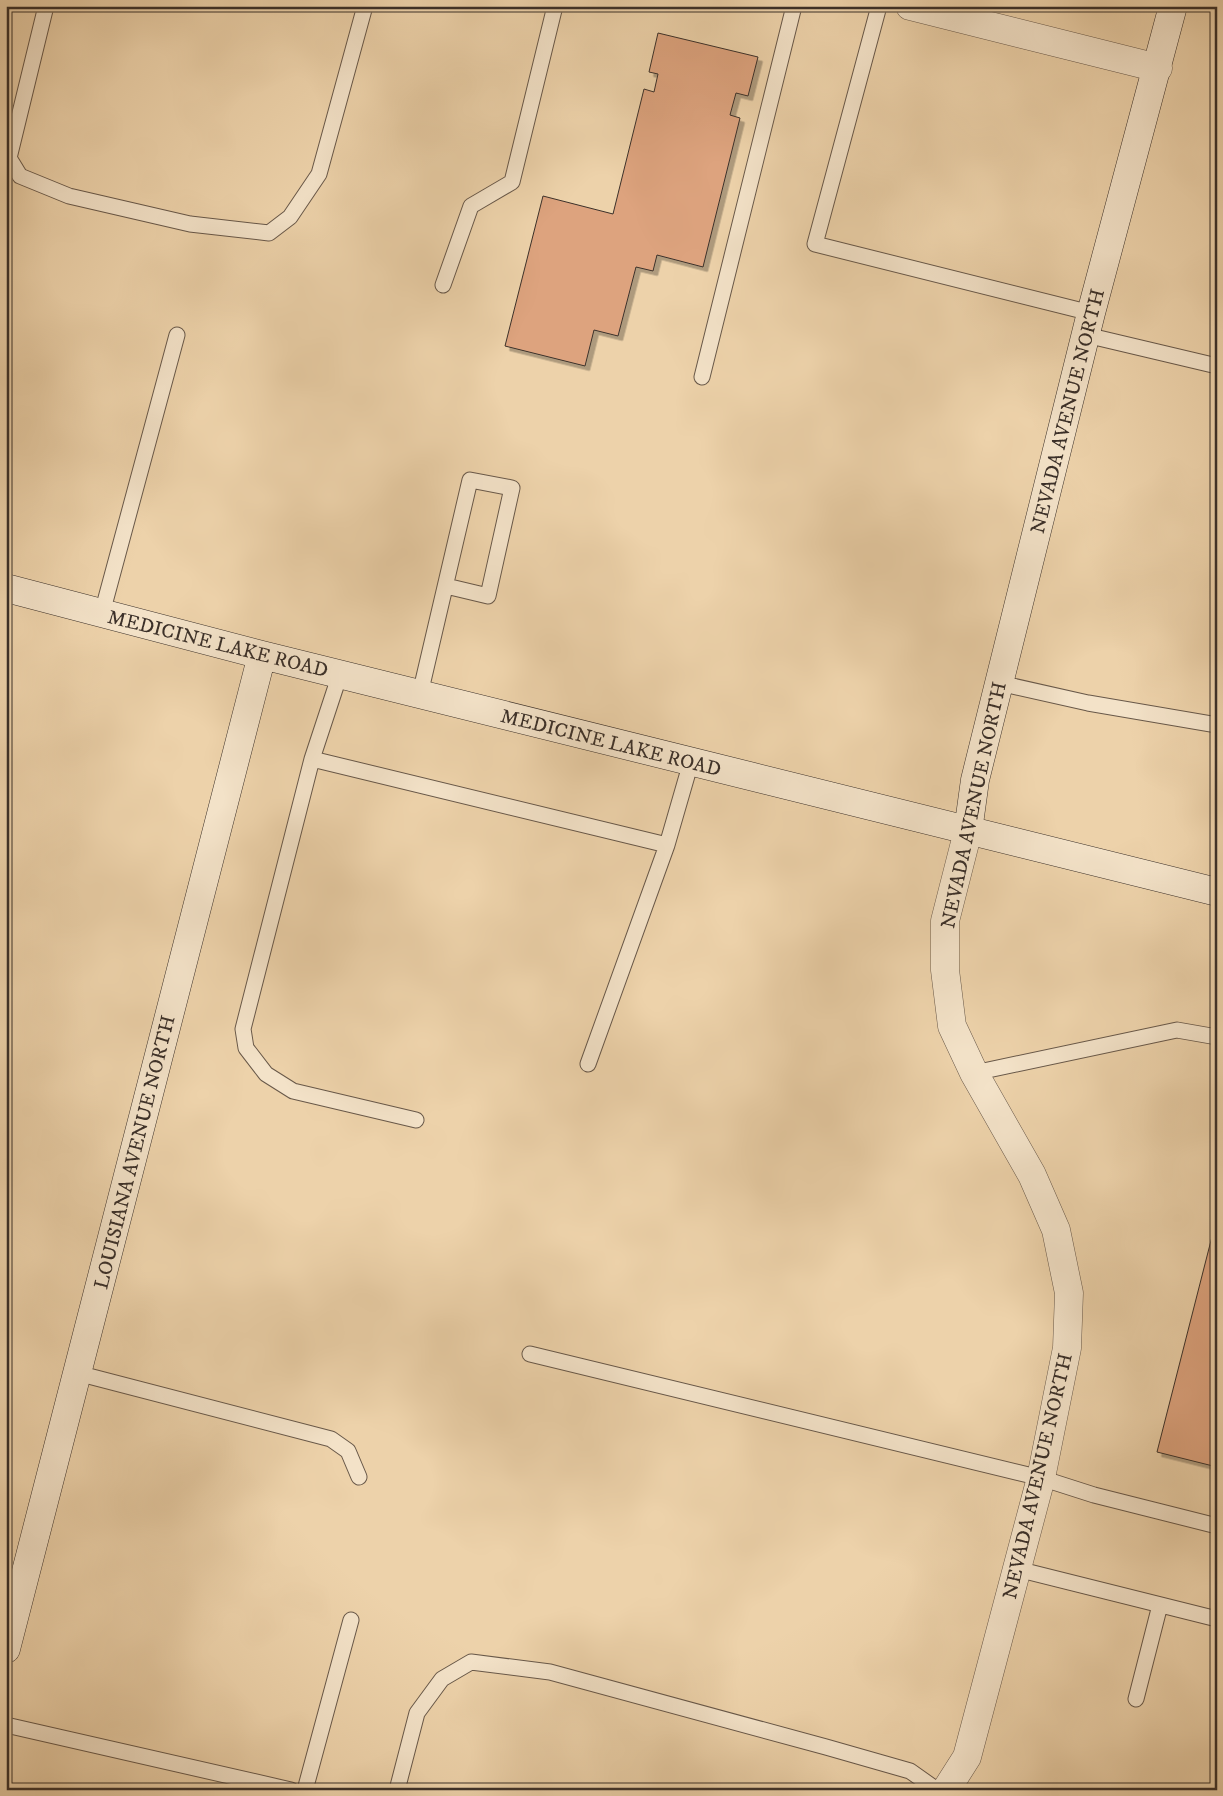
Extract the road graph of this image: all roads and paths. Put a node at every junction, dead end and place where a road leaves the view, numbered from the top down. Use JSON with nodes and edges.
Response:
{"nodes":[{"id":1,"x":46,"y":6,"type":"edge"},
{"id":2,"x":365,"y":6,"type":"edge"},
{"id":3,"x":555,"y":6,"type":"edge"},
{"id":4,"x":794,"y":6,"type":"edge"},
{"id":5,"x":879,"y":6,"type":"edge"},
{"id":6,"x":910,"y":6,"type":"edge"},
{"id":7,"x":1173,"y":6,"type":"edge"},
{"id":8,"x":1158,"y":68,"type":"junction"},
{"id":9,"x":443,"y":285,"type":"dead end"},
{"id":10,"x":1088,"y":324,"type":"junction"},
{"id":11,"x":177,"y":335,"type":"dead end"},
{"id":12,"x":1217,"y":366,"type":"edge"},
{"id":13,"x":702,"y":377,"type":"dead end"},
{"id":14,"x":446,"y":586,"type":"junction"},
{"id":15,"x":6,"y":588,"type":"edge"},
{"id":16,"x":102,"y":613,"type":"junction"},
{"id":17,"x":262,"y":655,"type":"junction"},
{"id":18,"x":340,"y":674,"type":"junction"},
{"id":19,"x":999,"y":683,"type":"junction"},
{"id":20,"x":420,"y":694,"type":"junction"},
{"id":21,"x":1217,"y":725,"type":"edge"},
{"id":22,"x":312,"y":759,"type":"junction"},
{"id":23,"x":691,"y":762,"type":"junction"},
{"id":24,"x":968,"y":830,"type":"junction"},
{"id":25,"x":667,"y":845,"type":"junction"},
{"id":26,"x":1217,"y":892,"type":"edge"},
{"id":27,"x":1217,"y":1037,"type":"edge"},
{"id":28,"x":588,"y":1064,"type":"dead end"},
{"id":29,"x":974,"y":1073,"type":"junction"},
{"id":30,"x":416,"y":1120,"type":"dead end"},
{"id":31,"x":530,"y":1354,"type":"dead end"},
{"id":32,"x":77,"y":1373,"type":"junction"},
{"id":33,"x":359,"y":1477,"type":"dead end"},
{"id":34,"x":1041,"y":1478,"type":"junction"},
{"id":35,"x":1217,"y":1526,"type":"edge"},
{"id":36,"x":1017,"y":1569,"type":"junction"},
{"id":37,"x":1160,"y":1605,"type":"junction"},
{"id":38,"x":1217,"y":1619,"type":"edge"},
{"id":39,"x":351,"y":1620,"type":"dead end"},
{"id":40,"x":6,"y":1649,"type":"edge"},
{"id":41,"x":1136,"y":1699,"type":"dead end"},
{"id":42,"x":6,"y":1725,"type":"edge"},
{"id":43,"x":291,"y":1790,"type":"edge"},
{"id":44,"x":305,"y":1790,"type":"edge"},
{"id":45,"x":397,"y":1790,"type":"edge"},
{"id":46,"x":937,"y":1790,"type":"edge"},
{"id":47,"x":946,"y":1790,"type":"edge"}],
"edges":[{"from":1,"to":2,"type":"lane"},
{"from":3,"to":9,"type":"lane"},
{"from":4,"to":13,"type":"lane"},
{"from":5,"to":10,"type":"lane"},
{"from":6,"to":8,"type":"street"},
{"from":7,"to":8,"type":"street","name":"NEVADA AVENUE NORTH"},
{"from":8,"to":10,"type":"street","name":"NEVADA AVENUE NORTH"},
{"from":10,"to":12,"type":"lane"},
{"from":10,"to":19,"type":"street","name":"NEVADA AVENUE NORTH"},
{"from":11,"to":16,"type":"lane"},
{"from":14,"to":14,"type":"lane"},
{"from":14,"to":20,"type":"lane"},
{"from":15,"to":16,"type":"street","name":"MEDICINE LAKE ROAD"},
{"from":16,"to":17,"type":"street","name":"MEDICINE LAKE ROAD"},
{"from":17,"to":18,"type":"street","name":"MEDICINE LAKE ROAD"},
{"from":17,"to":32,"type":"street","name":"LOUISIANA AVENUE NORTH"},
{"from":18,"to":20,"type":"street","name":"MEDICINE LAKE ROAD"},
{"from":18,"to":22,"type":"lane"},
{"from":19,"to":21,"type":"lane"},
{"from":19,"to":24,"type":"street","name":"NEVADA AVENUE NORTH"},
{"from":20,"to":23,"type":"street","name":"MEDICINE LAKE ROAD"},
{"from":22,"to":25,"type":"lane"},
{"from":22,"to":30,"type":"lane"},
{"from":23,"to":24,"type":"street","name":"MEDICINE LAKE ROAD"},
{"from":23,"to":25,"type":"lane"},
{"from":24,"to":26,"type":"street","name":"MEDICINE LAKE ROAD"},
{"from":24,"to":29,"type":"street","name":"NEVADA AVENUE NORTH"},
{"from":25,"to":28,"type":"lane"},
{"from":27,"to":29,"type":"lane"},
{"from":29,"to":34,"type":"street","name":"NEVADA AVENUE NORTH"},
{"from":31,"to":34,"type":"lane"},
{"from":32,"to":33,"type":"lane"},
{"from":32,"to":40,"type":"street","name":"LOUISIANA AVENUE NORTH"},
{"from":34,"to":35,"type":"lane"},
{"from":34,"to":36,"type":"street","name":"NEVADA AVENUE NORTH"},
{"from":36,"to":37,"type":"lane"},
{"from":36,"to":47,"type":"street","name":"NEVADA AVENUE NORTH"},
{"from":37,"to":38,"type":"lane"},
{"from":37,"to":41,"type":"lane"},
{"from":39,"to":44,"type":"lane"},
{"from":42,"to":43,"type":"lane"},
{"from":45,"to":46,"type":"lane"}]}
